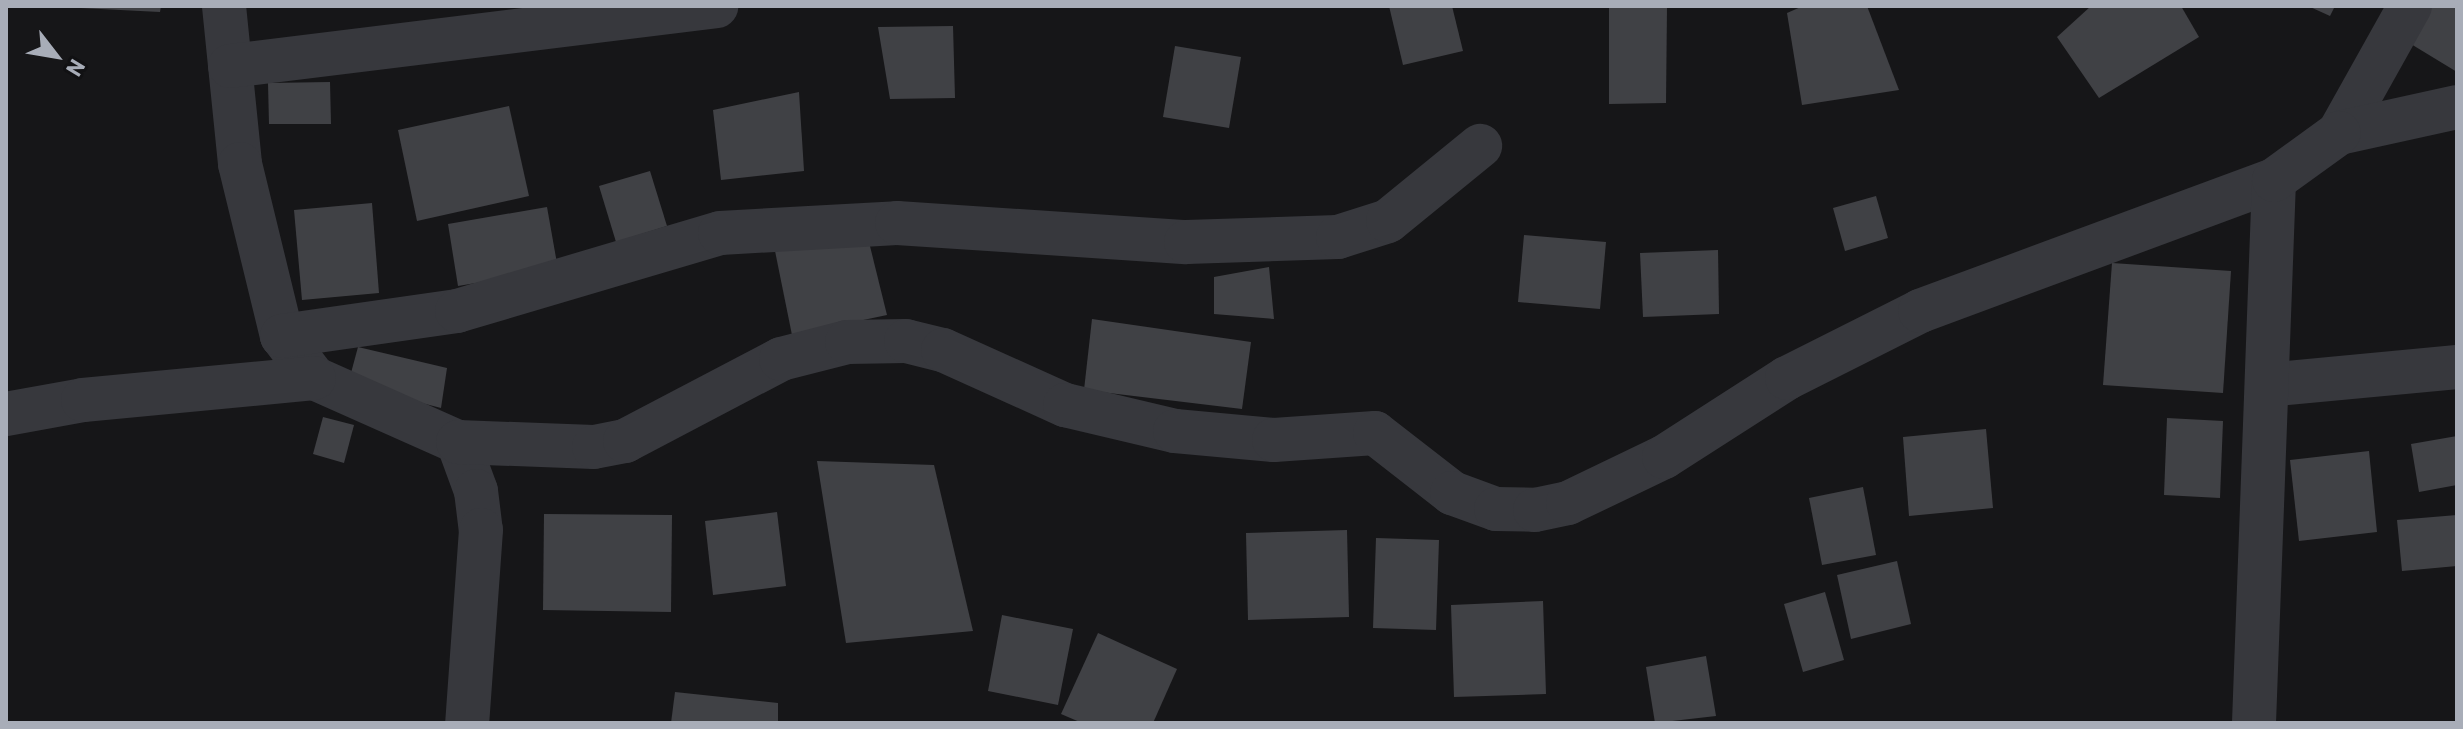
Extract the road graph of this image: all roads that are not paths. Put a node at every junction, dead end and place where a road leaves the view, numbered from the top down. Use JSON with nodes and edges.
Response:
{"nodes":[{"id":1,"x":224,"y":6,"type":"edge"},
{"id":2,"x":716,"y":6,"type":"edge"},
{"id":3,"x":2410,"y":6,"type":"edge"},
{"id":4,"x":230,"y":66,"type":"junction"},
{"id":5,"x":2457,"y":107,"type":"edge"},
{"id":6,"x":2339,"y":133,"type":"junction"},
{"id":7,"x":1480,"y":146,"type":"dead end"},
{"id":8,"x":2274,"y":180,"type":"junction"},
{"id":9,"x":282,"y":336,"type":"junction"},
{"id":10,"x":2457,"y":367,"type":"edge"},
{"id":11,"x":314,"y":378,"type":"junction"},
{"id":12,"x":2267,"y":385,"type":"junction"},
{"id":13,"x":6,"y":414,"type":"edge"},
{"id":14,"x":458,"y":442,"type":"junction"},
{"id":15,"x":467,"y":723,"type":"edge"},
{"id":16,"x":2254,"y":723,"type":"edge"}],
"edges":[{"from":1,"to":4,"type":"street"},
{"from":2,"to":4,"type":"street"},
{"from":3,"to":6,"type":"street"},
{"from":4,"to":9,"type":"street"},
{"from":5,"to":6,"type":"street"},
{"from":6,"to":8,"type":"street"},
{"from":7,"to":9,"type":"street"},
{"from":8,"to":12,"type":"street"},
{"from":8,"to":14,"type":"street"},
{"from":9,"to":11,"type":"street"},
{"from":10,"to":12,"type":"street"},
{"from":11,"to":13,"type":"street"},
{"from":11,"to":14,"type":"street"},
{"from":12,"to":16,"type":"street"},
{"from":14,"to":15,"type":"street"}]}
